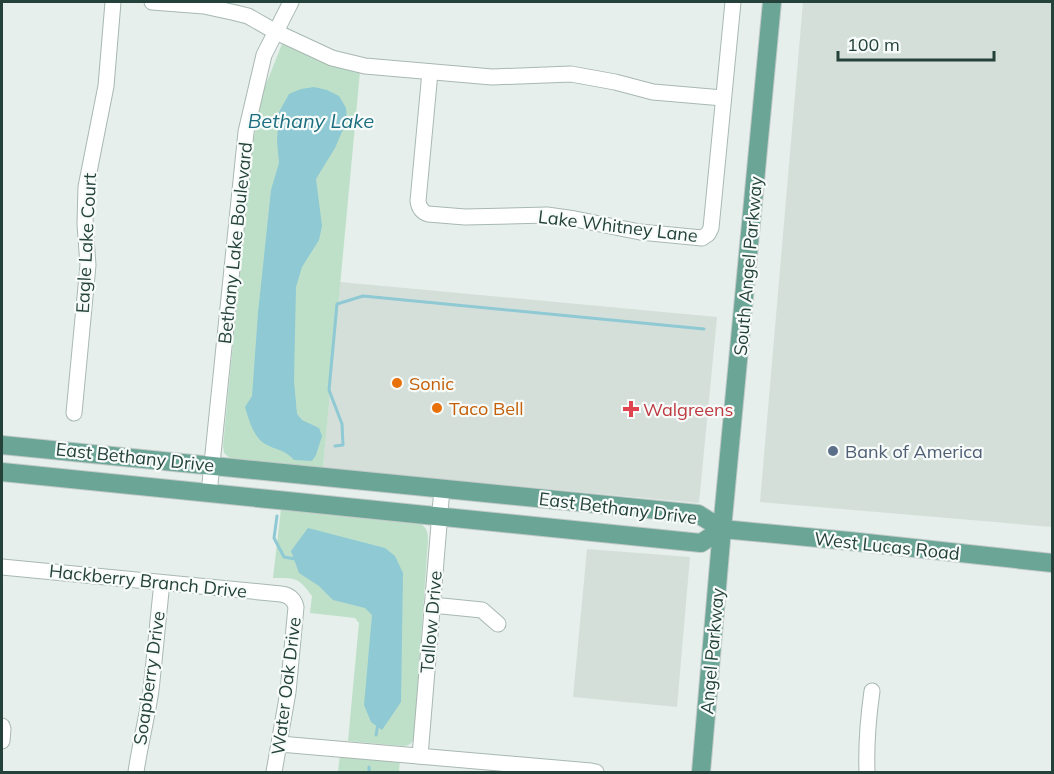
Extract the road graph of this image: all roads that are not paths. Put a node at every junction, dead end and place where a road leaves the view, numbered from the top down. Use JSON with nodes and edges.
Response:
{"nodes":[{"id":1,"x":113,"y":2,"type":"edge"},
{"id":2,"x":152,"y":2,"type":"edge"},
{"id":3,"x":291,"y":2,"type":"edge"},
{"id":4,"x":733,"y":2,"type":"edge"},
{"id":5,"x":772,"y":2,"type":"edge"},
{"id":6,"x":276,"y":32,"type":"junction"},
{"id":7,"x":430,"y":72,"type":"junction"},
{"id":8,"x":723,"y":98,"type":"junction"},
{"id":9,"x":74,"y":413,"type":"dead end"},
{"id":10,"x":2,"y":445,"type":"edge"},
{"id":11,"x":213,"y":465,"type":"junction"},
{"id":12,"x":2,"y":472,"type":"edge"},
{"id":13,"x":442,"y":488,"type":"junction"},
{"id":14,"x":209,"y":493,"type":"junction"},
{"id":15,"x":440,"y":516,"type":"junction"},
{"id":16,"x":722,"y":530,"type":"junction"},
{"id":17,"x":1053,"y":563,"type":"edge"},
{"id":18,"x":2,"y":567,"type":"edge"},
{"id":19,"x":162,"y":583,"type":"junction"},
{"id":20,"x":292,"y":599,"type":"joint"},
{"id":21,"x":432,"y":605,"type":"junction"},
{"id":22,"x":498,"y":624,"type":"dead end"},
{"id":23,"x":872,"y":692,"type":"dead end"},
{"id":24,"x":2,"y":726,"type":"edge"},
{"id":25,"x":2,"y":741,"type":"edge"},
{"id":26,"x":280,"y":744,"type":"junction"},
{"id":27,"x":420,"y":756,"type":"junction"},
{"id":28,"x":136,"y":772,"type":"edge"},
{"id":29,"x":274,"y":772,"type":"edge"},
{"id":30,"x":596,"y":772,"type":"edge"},
{"id":31,"x":702,"y":772,"type":"edge"},
{"id":32,"x":867,"y":772,"type":"edge"}],
"edges":[{"from":1,"to":9,"type":"street","name":"Eagle Lake Court"},
{"from":2,"to":6,"type":"street"},
{"from":3,"to":6,"type":"street","name":"Bethany Lake Boulevard"},
{"from":4,"to":8,"type":"street"},
{"from":5,"to":16,"type":"main road","name":"South Angel Parkway"},
{"from":6,"to":7,"type":"street"},
{"from":6,"to":11,"type":"street","name":"Bethany Lake Boulevard"},
{"from":7,"to":8,"type":"street"},
{"from":7,"to":8,"type":"street","name":"Lake Whitney Lane"},
{"from":10,"to":11,"type":"main road","name":"East Bethany Drive"},
{"from":11,"to":13,"type":"main road","name":"East Bethany Drive"},
{"from":11,"to":14,"type":"street","name":"Bethany Lake Boulevard"},
{"from":12,"to":14,"type":"main road","name":"East Bethany Drive"},
{"from":13,"to":15,"type":"street","name":"Tallow Drive"},
{"from":13,"to":16,"type":"main road","name":"East Bethany Drive"},
{"from":14,"to":15,"type":"main road","name":"East Bethany Drive"},
{"from":15,"to":16,"type":"main road","name":"East Bethany Drive"},
{"from":15,"to":21,"type":"street","name":"Tallow Drive"},
{"from":16,"to":17,"type":"main road","name":"West Lucas Road"},
{"from":16,"to":31,"type":"main road","name":"Angel Parkway"},
{"from":18,"to":19,"type":"street","name":"Hackberry Branch Drive"},
{"from":19,"to":20,"type":"street","name":"Hackberry Branch Drive"},
{"from":19,"to":28,"type":"street","name":"Soapberry Drive"},
{"from":20,"to":26,"type":"street","name":"Water Oak Drive"},
{"from":21,"to":22,"type":"street"},
{"from":21,"to":27,"type":"street","name":"Tallow Drive"},
{"from":23,"to":32,"type":"street"},
{"from":24,"to":25,"type":"street"},
{"from":26,"to":27,"type":"street"},
{"from":26,"to":29,"type":"street","name":"Water Oak Drive"},
{"from":27,"to":30,"type":"street"}]}
